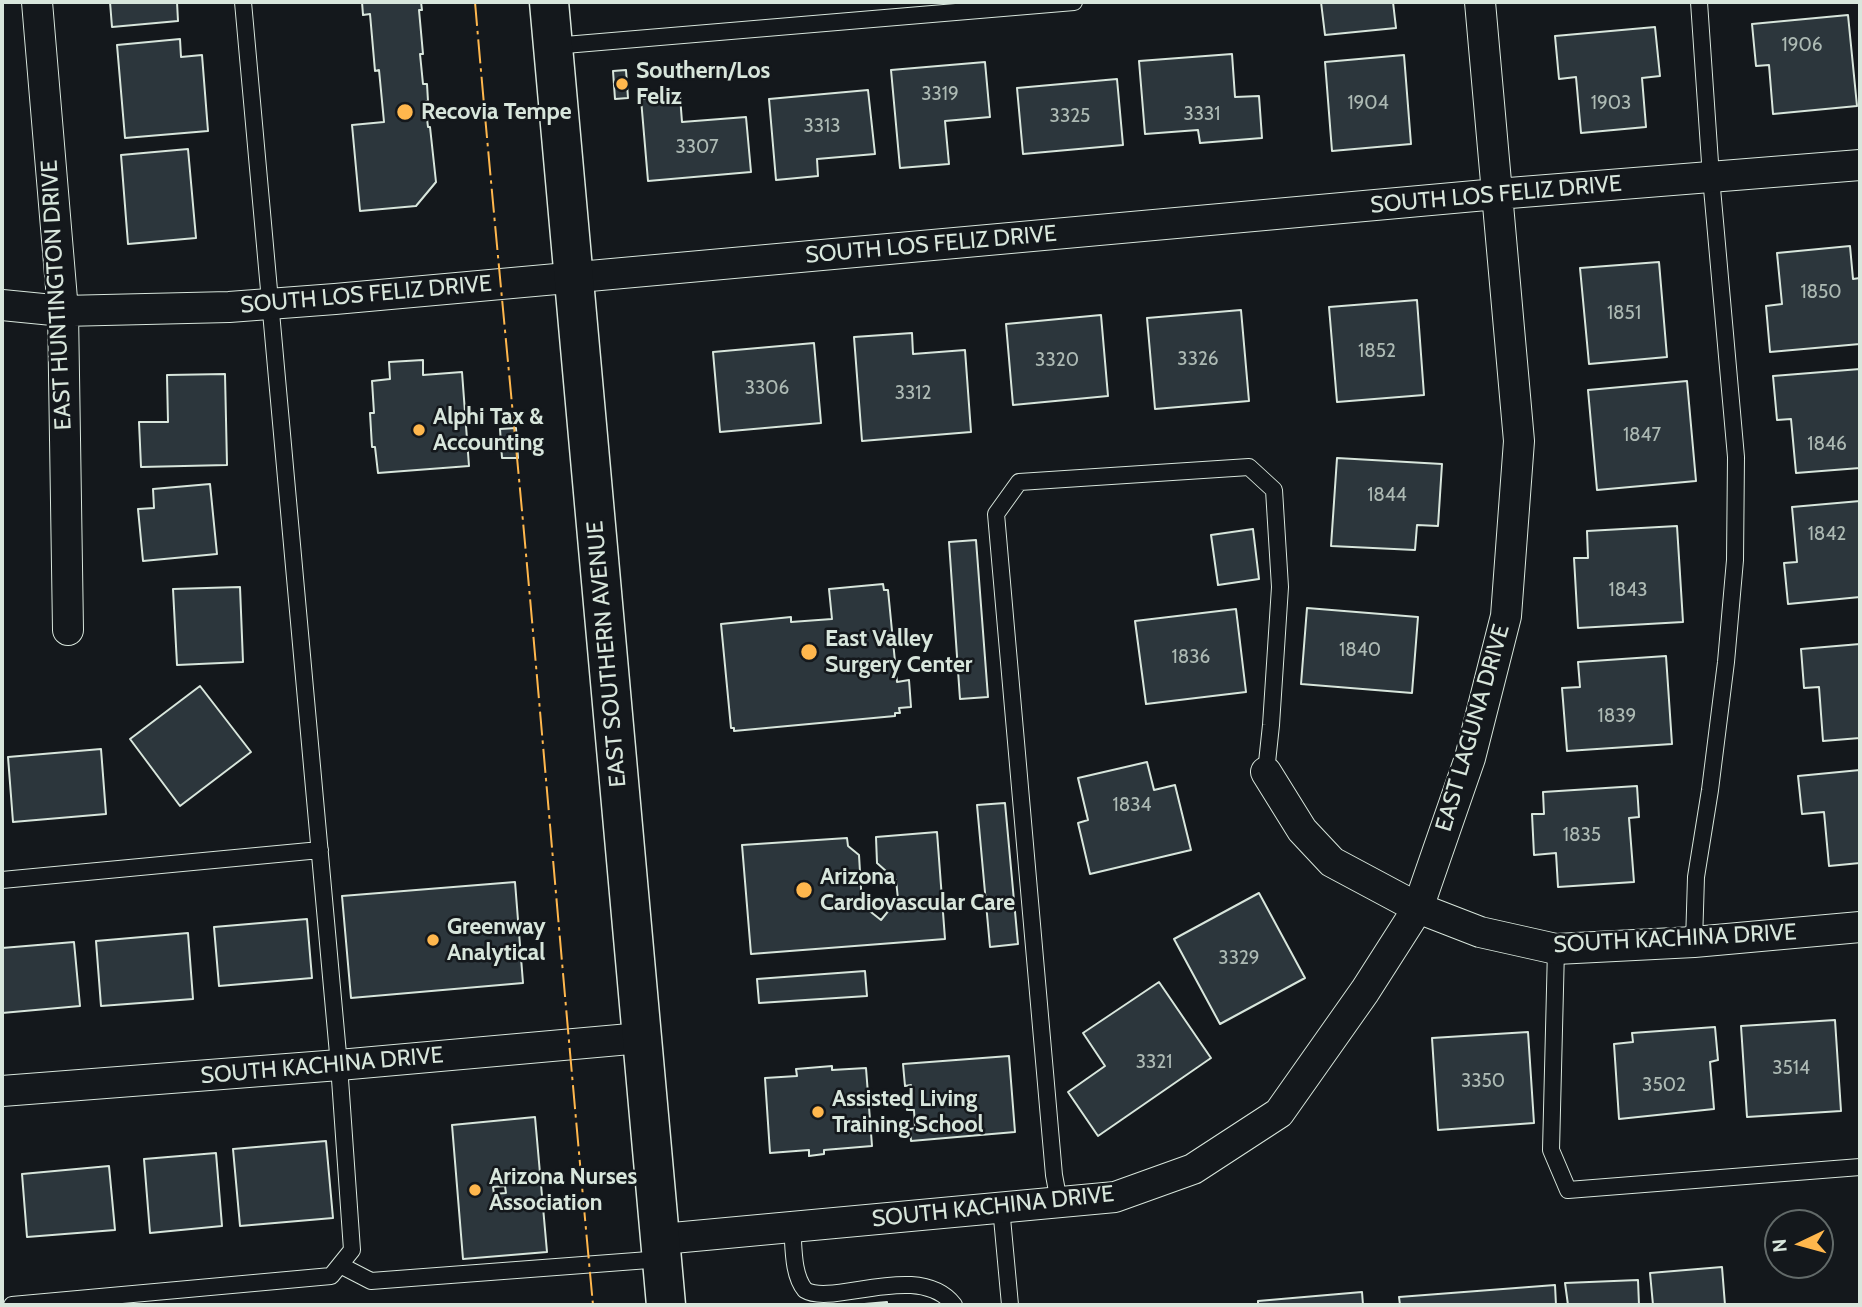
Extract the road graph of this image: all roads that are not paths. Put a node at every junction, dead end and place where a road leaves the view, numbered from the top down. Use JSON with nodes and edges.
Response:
{"nodes":[{"id":1,"x":37,"y":2,"type":"edge"},
{"id":2,"x":243,"y":2,"type":"edge"},
{"id":3,"x":550,"y":2,"type":"edge"},
{"id":4,"x":1074,"y":2,"type":"edge"},
{"id":5,"x":1480,"y":2,"type":"edge"},
{"id":6,"x":1699,"y":2,"type":"edge"},
{"id":7,"x":553,"y":46,"type":"junction"},
{"id":8,"x":1860,"y":165,"type":"edge"},
{"id":9,"x":1712,"y":177,"type":"junction"},
{"id":10,"x":1497,"y":194,"type":"junction"},
{"id":11,"x":574,"y":277,"type":"junction"},
{"id":12,"x":270,"y":303,"type":"junction"},
{"id":13,"x":2,"y":305,"type":"edge"},
{"id":14,"x":63,"y":311,"type":"junction"},
{"id":15,"x":68,"y":631,"type":"dead end"},
{"id":16,"x":1266,"y":772,"type":"joint"},
{"id":17,"x":320,"y":850,"type":"junction"},
{"id":18,"x":2,"y":880,"type":"edge"},
{"id":19,"x":1418,"y":908,"type":"junction"},
{"id":20,"x":1860,"y":927,"type":"edge"},
{"id":21,"x":1694,"y":942,"type":"junction"},
{"id":22,"x":1556,"y":949,"type":"junction"},
{"id":23,"x":641,"y":1038,"type":"junction"},
{"id":24,"x":339,"y":1065,"type":"junction"},
{"id":25,"x":2,"y":1091,"type":"edge"},
{"id":26,"x":1860,"y":1167,"type":"edge"},
{"id":27,"x":1059,"y":1202,"type":"junction"},
{"id":28,"x":1001,"y":1208,"type":"junction"},
{"id":29,"x":792,"y":1226,"type":"junction"},
{"id":30,"x":662,"y":1249,"type":"junction"},
{"id":31,"x":340,"y":1265,"type":"junction"},
{"id":32,"x":12,"y":1305,"type":"edge"},
{"id":33,"x":666,"y":1305,"type":"edge"},
{"id":34,"x":954,"y":1305,"type":"edge"},
{"id":35,"x":1010,"y":1305,"type":"edge"}],
"edges":[{"from":1,"to":14,"type":"street","name":"EAST HUNTINGTON DRIVE"},
{"from":2,"to":12,"type":"lane"},
{"from":3,"to":7,"type":"main road","name":"EAST SOUTHERN AVENUE"},
{"from":4,"to":7,"type":"lane"},
{"from":5,"to":10,"type":"street","name":"EAST LAGUNA DRIVE"},
{"from":6,"to":9,"type":"lane"},
{"from":7,"to":11,"type":"main road","name":"EAST SOUTHERN AVENUE"},
{"from":8,"to":9,"type":"street","name":"SOUTH LOS FELIZ DRIVE"},
{"from":9,"to":10,"type":"street","name":"SOUTH LOS FELIZ DRIVE"},
{"from":9,"to":21,"type":"lane"},
{"from":10,"to":11,"type":"street","name":"SOUTH LOS FELIZ DRIVE"},
{"from":10,"to":19,"type":"street","name":"EAST LAGUNA DRIVE"},
{"from":11,"to":12,"type":"street","name":"SOUTH LOS FELIZ DRIVE"},
{"from":11,"to":23,"type":"main road","name":"EAST SOUTHERN AVENUE"},
{"from":12,"to":14,"type":"street","name":"SOUTH LOS FELIZ DRIVE"},
{"from":12,"to":17,"type":"lane"},
{"from":13,"to":14,"type":"street","name":"SOUTH LOS FELIZ DRIVE"},
{"from":14,"to":15,"type":"street","name":"EAST HUNTINGTON DRIVE"},
{"from":16,"to":19,"type":"street"},
{"from":16,"to":27,"type":"lane"},
{"from":17,"to":18,"type":"lane"},
{"from":17,"to":24,"type":"lane"},
{"from":19,"to":22,"type":"street","name":"SOUTH KACHINA DRIVE"},
{"from":19,"to":27,"type":"street","name":"SOUTH KACHINA DRIVE"},
{"from":20,"to":21,"type":"street","name":"SOUTH KACHINA DRIVE"},
{"from":21,"to":22,"type":"street","name":"SOUTH KACHINA DRIVE"},
{"from":22,"to":26,"type":"lane"},
{"from":23,"to":24,"type":"street","name":"SOUTH KACHINA DRIVE"},
{"from":23,"to":30,"type":"main road","name":"EAST SOUTHERN AVENUE"},
{"from":24,"to":25,"type":"street","name":"SOUTH KACHINA DRIVE"},
{"from":24,"to":31,"type":"lane"},
{"from":27,"to":28,"type":"street","name":"SOUTH KACHINA DRIVE"},
{"from":28,"to":29,"type":"street","name":"SOUTH KACHINA DRIVE"},
{"from":28,"to":35,"type":"lane"},
{"from":29,"to":30,"type":"street","name":"SOUTH KACHINA DRIVE"},
{"from":29,"to":34,"type":"lane"},
{"from":30,"to":31,"type":"lane"},
{"from":30,"to":33,"type":"main road","name":"EAST SOUTHERN AVENUE"},
{"from":31,"to":32,"type":"lane"}]}
